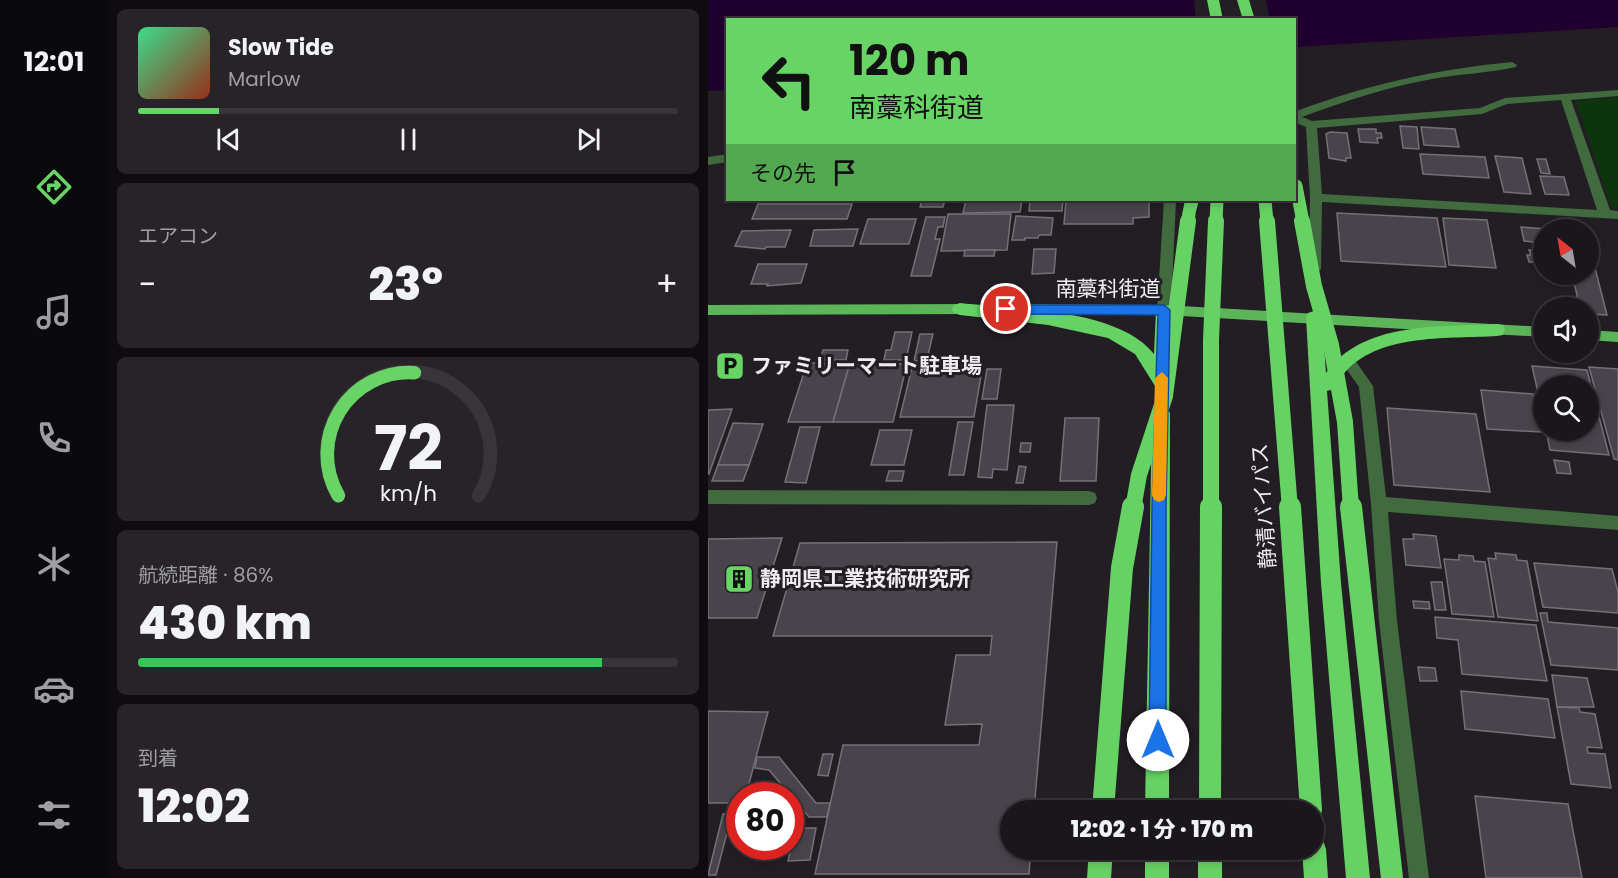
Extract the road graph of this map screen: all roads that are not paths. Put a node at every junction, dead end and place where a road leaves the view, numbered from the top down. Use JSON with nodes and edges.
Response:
{"nodes":[{"id":1,"x":1208,"y":0,"type":"edge"},
{"id":2,"x":1213,"y":0,"type":"edge"},
{"id":3,"x":1241,"y":0,"type":"edge"},
{"id":4,"x":1208,"y":18,"type":"edge"},
{"id":5,"x":1216,"y":18,"type":"edge"},
{"id":6,"x":1242,"y":18,"type":"edge"},
{"id":7,"x":1247,"y":18,"type":"edge"},
{"id":8,"x":1512,"y":65,"type":"dead end"},
{"id":9,"x":1618,"y":93,"type":"edge"},
{"id":10,"x":1565,"y":97,"type":"junction"},
{"id":11,"x":1296,"y":116,"type":"edge"},
{"id":12,"x":1296,"y":118,"type":"edge"},
{"id":13,"x":1311,"y":125,"type":"junction"},
{"id":14,"x":726,"y":158,"type":"edge"},
{"id":15,"x":708,"y":161,"type":"edge"},
{"id":16,"x":1296,"y":192,"type":"edge"},
{"id":17,"x":1316,"y":198,"type":"junction"},
{"id":18,"x":1170,"y":201,"type":"edge"},
{"id":19,"x":1192,"y":201,"type":"edge"},
{"id":20,"x":1217,"y":201,"type":"edge"},
{"id":21,"x":1265,"y":201,"type":"edge"},
{"id":22,"x":1605,"y":214,"type":"junction"},
{"id":23,"x":1618,"y":214,"type":"edge"},
{"id":24,"x":960,"y":309,"type":"junction"},
{"id":25,"x":708,"y":310,"type":"edge"},
{"id":26,"x":1164,"y":310,"type":"junction"},
{"id":27,"x":1314,"y":317,"type":"junction"},
{"id":28,"x":1497,"y":330,"type":"junction"},
{"id":29,"x":1533,"y":332,"type":"edge"},
{"id":30,"x":1599,"y":336,"type":"edge"},
{"id":31,"x":1618,"y":337,"type":"edge"},
{"id":32,"x":1347,"y":360,"type":"junction"},
{"id":33,"x":1162,"y":383,"type":"junction"},
{"id":34,"x":1321,"y":399,"type":"junction"},
{"id":35,"x":708,"y":497,"type":"edge"},
{"id":36,"x":1089,"y":498,"type":"dead end"},
{"id":37,"x":1379,"y":504,"type":"junction"},
{"id":38,"x":1618,"y":523,"type":"edge"},
{"id":39,"x":1104,"y":800,"type":"edge"},
{"id":40,"x":1157,"y":800,"type":"edge"},
{"id":41,"x":1210,"y":800,"type":"edge"},
{"id":42,"x":1310,"y":800,"type":"edge"},
{"id":43,"x":1100,"y":860,"type":"edge"},
{"id":44,"x":1157,"y":860,"type":"edge"},
{"id":45,"x":1210,"y":860,"type":"edge"},
{"id":46,"x":1315,"y":860,"type":"edge"},
{"id":47,"x":1099,"y":878,"type":"edge"},
{"id":48,"x":1157,"y":878,"type":"edge"},
{"id":49,"x":1210,"y":878,"type":"edge"},
{"id":50,"x":1316,"y":878,"type":"edge"},
{"id":51,"x":1358,"y":878,"type":"edge"},
{"id":52,"x":1392,"y":878,"type":"edge"},
{"id":53,"x":1419,"y":878,"type":"edge"}],
"edges":[{"from":1,"to":4,"type":"highway"},
{"from":2,"to":5,"type":"highway"},
{"from":3,"to":6,"type":"highway"},
{"from":3,"to":7,"type":"highway"},
{"from":8,"to":11,"type":"street"},
{"from":9,"to":10,"type":"street"},
{"from":10,"to":13,"type":"street"},
{"from":10,"to":22,"type":"street"},
{"from":12,"to":13,"type":"street"},
{"from":13,"to":17,"type":"street"},
{"from":14,"to":15,"type":"street"},
{"from":16,"to":52,"type":"highway","bridge":true},
{"from":17,"to":22,"type":"street"},
{"from":17,"to":27,"type":"street"},
{"from":18,"to":26,"type":"street"},
{"from":19,"to":39,"type":"highway","bridge":true},
{"from":20,"to":41,"type":"highway","bridge":true},
{"from":21,"to":42,"type":"highway","name":"静清バイパス","bridge":true},
{"from":22,"to":23,"type":"street"},
{"from":24,"to":25,"type":"main road","name":"南藁科街道"},
{"from":24,"to":26,"type":"main road","name":"南藁科街道"},
{"from":24,"to":33,"type":"highway"},
{"from":26,"to":27,"type":"main road","name":"南藁科街道"},
{"from":26,"to":33,"type":"highway"},
{"from":27,"to":28,"type":"main road","name":"南藁科街道"},
{"from":27,"to":34,"type":"highway"},
{"from":28,"to":29,"type":"main road","name":"南藁科街道"},
{"from":28,"to":32,"type":"highway"},
{"from":30,"to":31,"type":"main road"},
{"from":32,"to":34,"type":"highway"},
{"from":32,"to":37,"type":"street"},
{"from":33,"to":40,"type":"highway"},
{"from":34,"to":51,"type":"highway"},
{"from":35,"to":36,"type":"street"},
{"from":37,"to":38,"type":"street"},
{"from":37,"to":53,"type":"street"},
{"from":43,"to":47,"type":"highway"},
{"from":44,"to":48,"type":"highway"},
{"from":45,"to":49,"type":"highway"},
{"from":46,"to":50,"type":"highway"}]}
